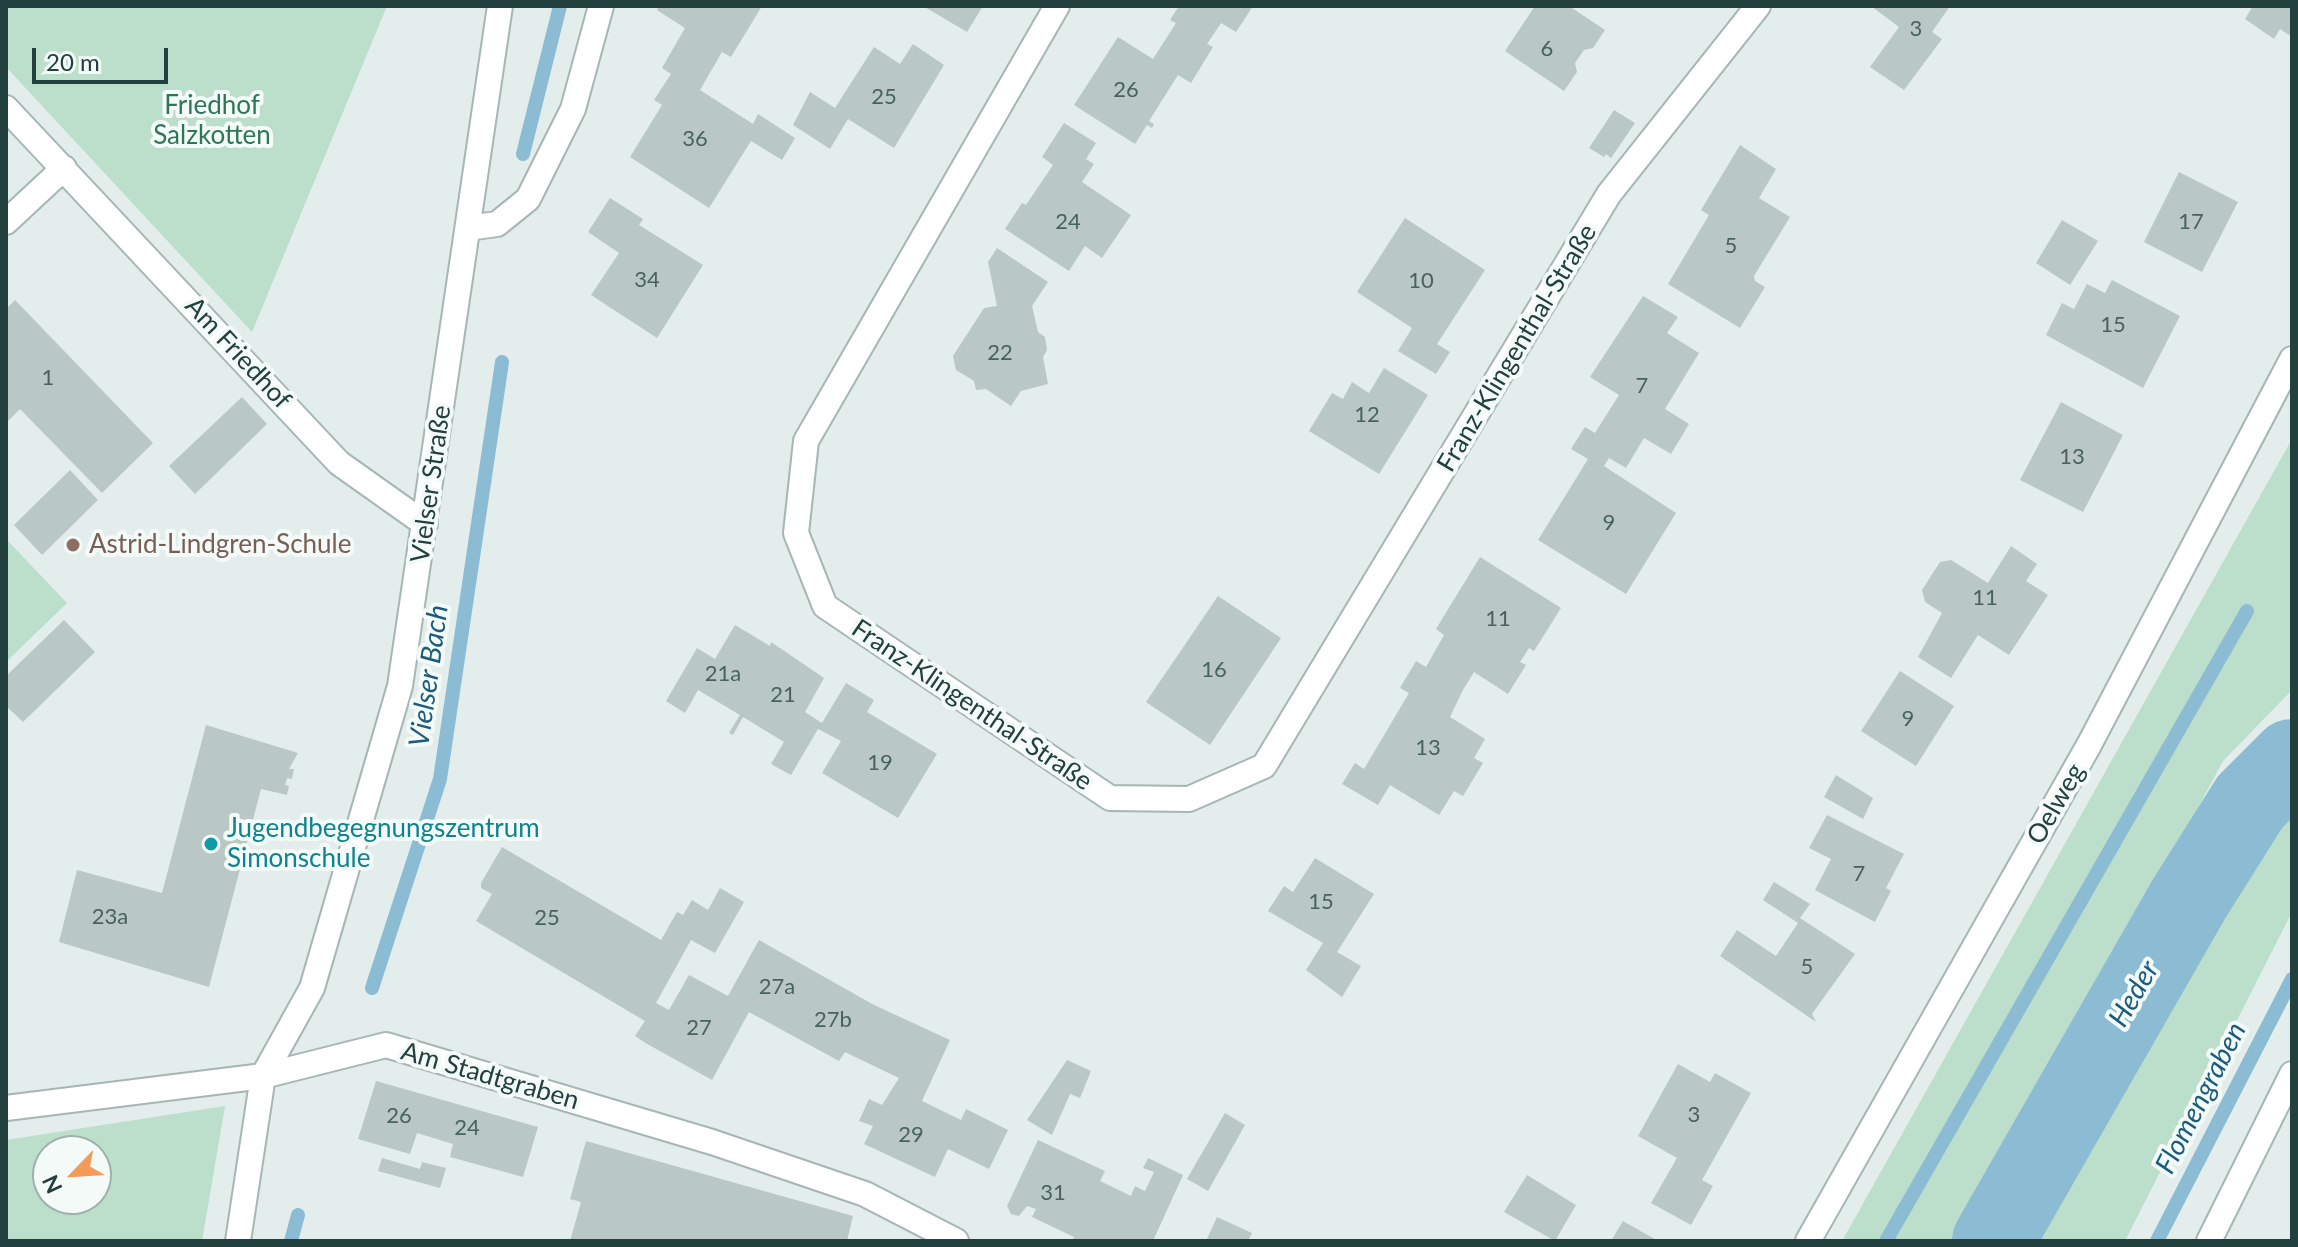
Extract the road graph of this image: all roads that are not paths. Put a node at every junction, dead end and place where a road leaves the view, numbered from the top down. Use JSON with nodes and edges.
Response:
{"nodes":[{"id":1,"x":500,"y":6,"type":"edge"},
{"id":2,"x":601,"y":6,"type":"edge"},
{"id":3,"x":1057,"y":6,"type":"edge"},
{"id":4,"x":1758,"y":6,"type":"edge"},
{"id":5,"x":6,"y":108,"type":"edge"},
{"id":6,"x":64,"y":168,"type":"junction"},
{"id":7,"x":6,"y":222,"type":"edge"},
{"id":8,"x":468,"y":228,"type":"junction"},
{"id":9,"x":2292,"y":359,"type":"edge"},
{"id":10,"x":425,"y":524,"type":"junction"},
{"id":11,"x":2292,"y":1074,"type":"edge"},
{"id":12,"x":263,"y":1076,"type":"junction"},
{"id":13,"x":6,"y":1108,"type":"edge"},
{"id":14,"x":238,"y":1241,"type":"edge"},
{"id":15,"x":956,"y":1241,"type":"edge"},
{"id":16,"x":1808,"y":1241,"type":"edge"},
{"id":17,"x":2209,"y":1241,"type":"edge"}],
"edges":[{"from":1,"to":8,"type":"street","name":"Vielser Straße"},
{"from":2,"to":8,"type":"street"},
{"from":3,"to":4,"type":"street","name":"Franz-Klingenthal-Straße"},
{"from":5,"to":6,"type":"street","name":"Am Friedhof"},
{"from":6,"to":7,"type":"street"},
{"from":6,"to":10,"type":"street","name":"Am Friedhof"},
{"from":8,"to":10,"type":"street","name":"Vielser Straße"},
{"from":9,"to":16,"type":"street","name":"Oelweg"},
{"from":10,"to":12,"type":"street","name":"Vielser Straße"},
{"from":11,"to":17,"type":"street"},
{"from":12,"to":13,"type":"street","name":"Am Stadtgraben"},
{"from":12,"to":14,"type":"street","name":"Vielser Straße"},
{"from":12,"to":15,"type":"street","name":"Am Stadtgraben"}]}
